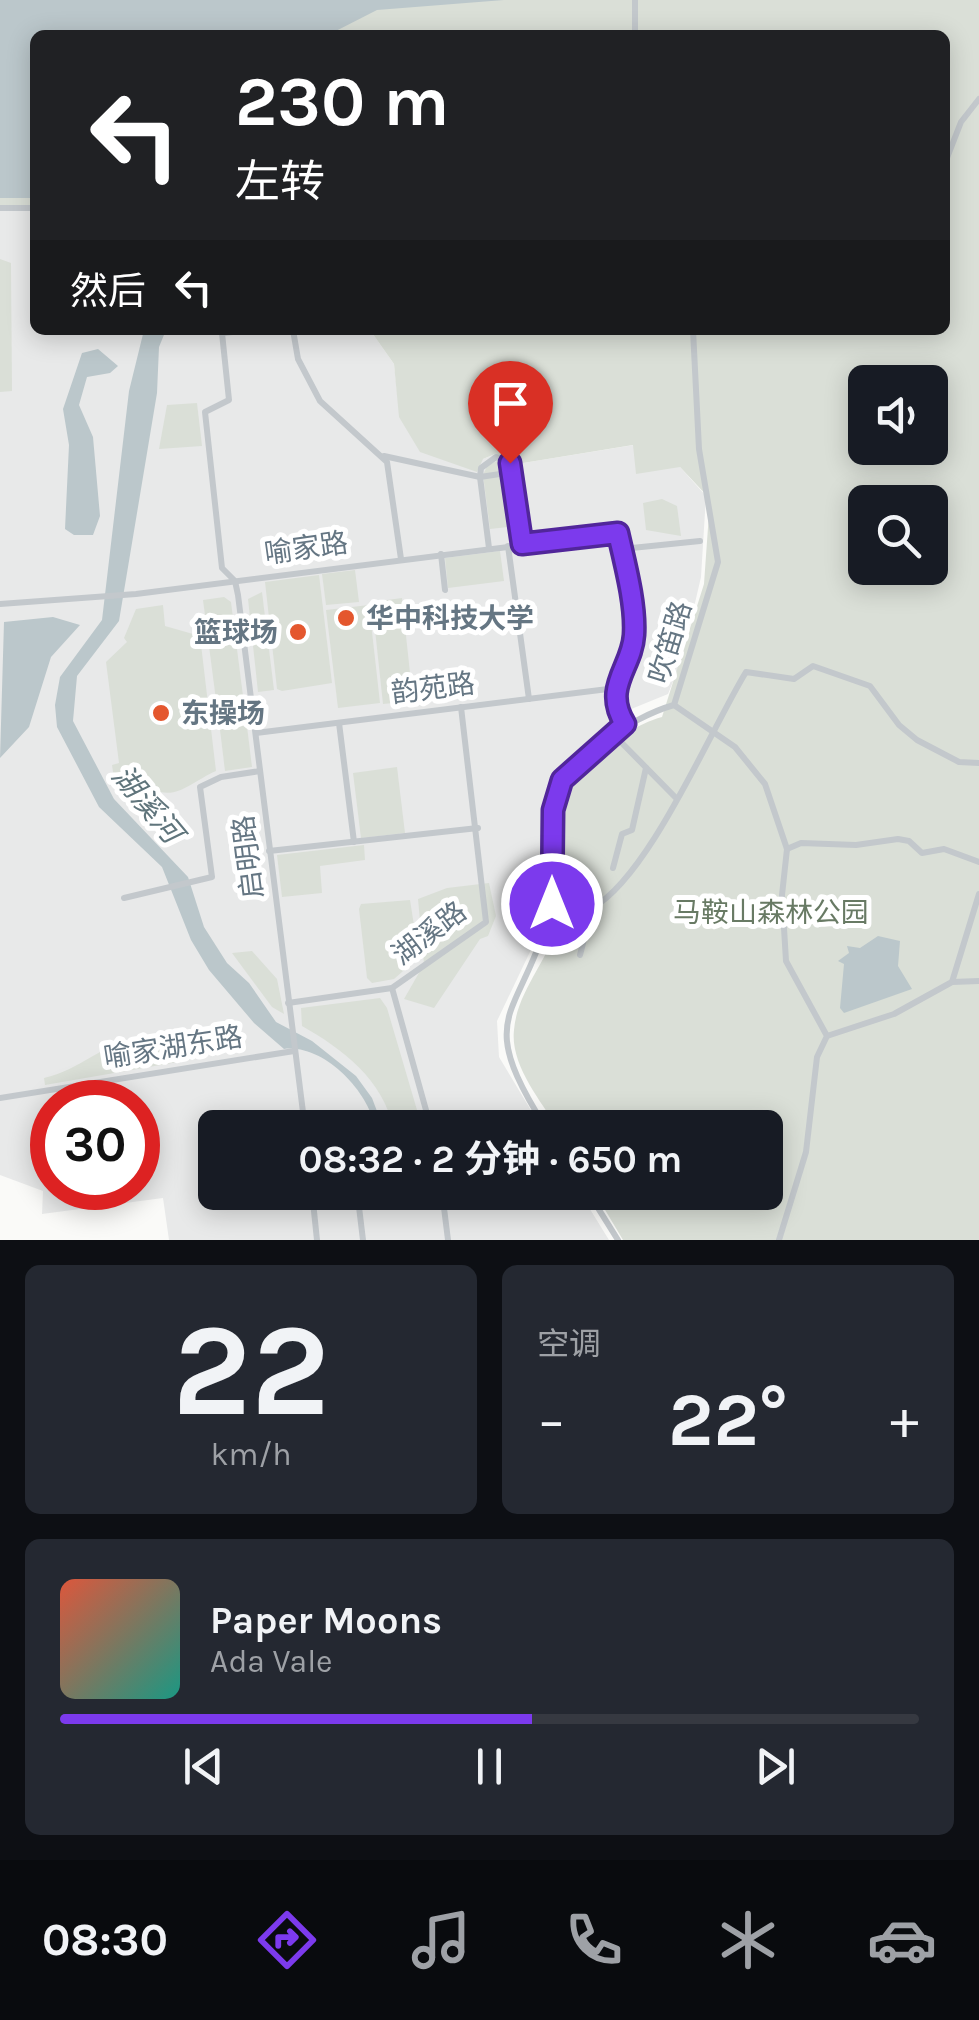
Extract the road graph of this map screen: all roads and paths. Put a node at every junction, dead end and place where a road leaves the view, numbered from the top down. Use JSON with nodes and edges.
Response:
{"nodes":[{"id":1,"x":635,"y":0,"type":"edge"},
{"id":2,"x":635,"y":30,"type":"edge"},
{"id":3,"x":979,"y":98,"type":"edge"},
{"id":4,"x":950,"y":150,"type":"edge"},
{"id":5,"x":0,"y":208,"type":"edge"},
{"id":6,"x":30,"y":208,"type":"edge"},
{"id":7,"x":222,"y":335,"type":"edge"},
{"id":8,"x":293,"y":335,"type":"edge"},
{"id":9,"x":693,"y":335,"type":"edge"},
{"id":10,"x":384,"y":456,"type":"junction"},
{"id":11,"x":514,"y":472,"type":"junction"},
{"id":12,"x":480,"y":478,"type":"junction"},
{"id":13,"x":700,"y":541,"type":"dead end"},
{"id":14,"x":522,"y":544,"type":"junction"},
{"id":15,"x":508,"y":546,"type":"junction"},
{"id":16,"x":489,"y":548,"type":"junction"},
{"id":17,"x":622,"y":550,"type":"junction"},
{"id":18,"x":441,"y":554,"type":"junction"},
{"id":19,"x":401,"y":559,"type":"junction"},
{"id":20,"x":235,"y":581,"type":"junction"},
{"id":21,"x":444,"y":590,"type":"dead end"},
{"id":22,"x":0,"y":604,"type":"edge"},
{"id":23,"x":616,"y":688,"type":"junction"},
{"id":24,"x":529,"y":699,"type":"junction"},
{"id":25,"x":674,"y":706,"type":"junction"},
{"id":26,"x":462,"y":707,"type":"junction"},
{"id":27,"x":339,"y":722,"type":"junction"},
{"id":28,"x":625,"y":724,"type":"junction"},
{"id":29,"x":256,"y":733,"type":"junction"},
{"id":30,"x":710,"y":733,"type":"junction"},
{"id":31,"x":614,"y":735,"type":"junction"},
{"id":32,"x":979,"y":763,"type":"edge"},
{"id":33,"x":646,"y":768,"type":"junction"},
{"id":34,"x":260,"y":772,"type":"junction"},
{"id":35,"x":677,"y":798,"type":"junction"},
{"id":36,"x":478,"y":828,"type":"junction"},
{"id":37,"x":354,"y":842,"type":"junction"},
{"id":38,"x":787,"y":848,"type":"junction"},
{"id":39,"x":270,"y":852,"type":"junction"},
{"id":40,"x":979,"y":862,"type":"edge"},
{"id":41,"x":612,"y":868,"type":"dead end"},
{"id":42,"x":979,"y":894,"type":"edge"},
{"id":43,"x":124,"y":898,"type":"dead end"},
{"id":44,"x":580,"y":956,"type":"dead end"},
{"id":45,"x":979,"y":981,"type":"edge"},
{"id":46,"x":952,"y":982,"type":"junction"},
{"id":47,"x":392,"y":988,"type":"junction"},
{"id":48,"x":288,"y":1003,"type":"junction"},
{"id":49,"x":827,"y":1036,"type":"junction"},
{"id":50,"x":294,"y":1051,"type":"junction"},
{"id":51,"x":0,"y":1098,"type":"edge"},
{"id":52,"x":302,"y":1110,"type":"edge"},
{"id":53,"x":426,"y":1110,"type":"edge"},
{"id":54,"x":535,"y":1110,"type":"edge"},
{"id":55,"x":314,"y":1210,"type":"edge"},
{"id":56,"x":360,"y":1210,"type":"edge"},
{"id":57,"x":444,"y":1210,"type":"edge"},
{"id":58,"x":599,"y":1210,"type":"edge"},
{"id":59,"x":448,"y":1238,"type":"edge"},
{"id":60,"x":317,"y":1240,"type":"edge"},
{"id":61,"x":364,"y":1240,"type":"edge"},
{"id":62,"x":618,"y":1240,"type":"edge"},
{"id":63,"x":780,"y":1240,"type":"edge"}],
"edges":[{"from":1,"to":2,"type":"street"},
{"from":3,"to":4,"type":"street"},
{"from":5,"to":6,"type":"street"},
{"from":7,"to":20,"type":"street","name":"启明路"},
{"from":8,"to":10,"type":"street"},
{"from":9,"to":25,"type":"street","name":"吹笛路"},
{"from":10,"to":12,"type":"street"},
{"from":10,"to":19,"type":"street"},
{"from":11,"to":12,"type":"street"},
{"from":11,"to":12,"type":"street"},
{"from":11,"to":14,"type":"street"},
{"from":12,"to":16,"type":"street"},
{"from":13,"to":17,"type":"street"},
{"from":14,"to":15,"type":"street","name":"喻家路"},
{"from":14,"to":17,"type":"street","name":"喻家路"},
{"from":15,"to":16,"type":"street","name":"喻家路"},
{"from":15,"to":24,"type":"street"},
{"from":16,"to":18,"type":"street","name":"喻家路"},
{"from":17,"to":23,"type":"street"},
{"from":18,"to":19,"type":"street","name":"喻家路"},
{"from":18,"to":21,"type":"street"},
{"from":19,"to":20,"type":"street","name":"喻家路"},
{"from":20,"to":22,"type":"street","name":"喻家路"},
{"from":20,"to":29,"type":"street","name":"启明路"},
{"from":23,"to":24,"type":"street","name":"韵苑路"},
{"from":23,"to":28,"type":"street"},
{"from":24,"to":26,"type":"street","name":"韵苑路"},
{"from":25,"to":28,"type":"street","name":"吹笛路"},
{"from":25,"to":30,"type":"street"},
{"from":26,"to":27,"type":"street","name":"韵苑路"},
{"from":26,"to":36,"type":"street","name":"湖溪路"},
{"from":27,"to":29,"type":"street","name":"韵苑路"},
{"from":27,"to":37,"type":"street"},
{"from":28,"to":31,"type":"street","name":"吹笛路"},
{"from":29,"to":34,"type":"street","name":"启明路"},
{"from":30,"to":32,"type":"street"},
{"from":30,"to":35,"type":"street"},
{"from":30,"to":38,"type":"street"},
{"from":31,"to":33,"type":"street"},
{"from":31,"to":54,"type":"street","name":"吹笛路"},
{"from":33,"to":35,"type":"street"},
{"from":33,"to":41,"type":"street"},
{"from":34,"to":39,"type":"street","name":"启明路"},
{"from":34,"to":43,"type":"street"},
{"from":35,"to":44,"type":"street"},
{"from":36,"to":37,"type":"street"},
{"from":36,"to":47,"type":"street","name":"湖溪路"},
{"from":37,"to":39,"type":"street"},
{"from":38,"to":40,"type":"street"},
{"from":38,"to":49,"type":"street"},
{"from":39,"to":48,"type":"street","name":"启明路"},
{"from":42,"to":46,"type":"street"},
{"from":45,"to":46,"type":"street"},
{"from":46,"to":49,"type":"street"},
{"from":47,"to":48,"type":"street"},
{"from":47,"to":53,"type":"street","name":"湖溪路"},
{"from":48,"to":50,"type":"street","name":"启明路"},
{"from":49,"to":63,"type":"street"},
{"from":50,"to":51,"type":"street","name":"喻家湖东路"},
{"from":50,"to":52,"type":"street","name":"启明路"},
{"from":55,"to":60,"type":"street"},
{"from":56,"to":61,"type":"street"},
{"from":57,"to":59,"type":"street"},
{"from":58,"to":62,"type":"street"}]}
